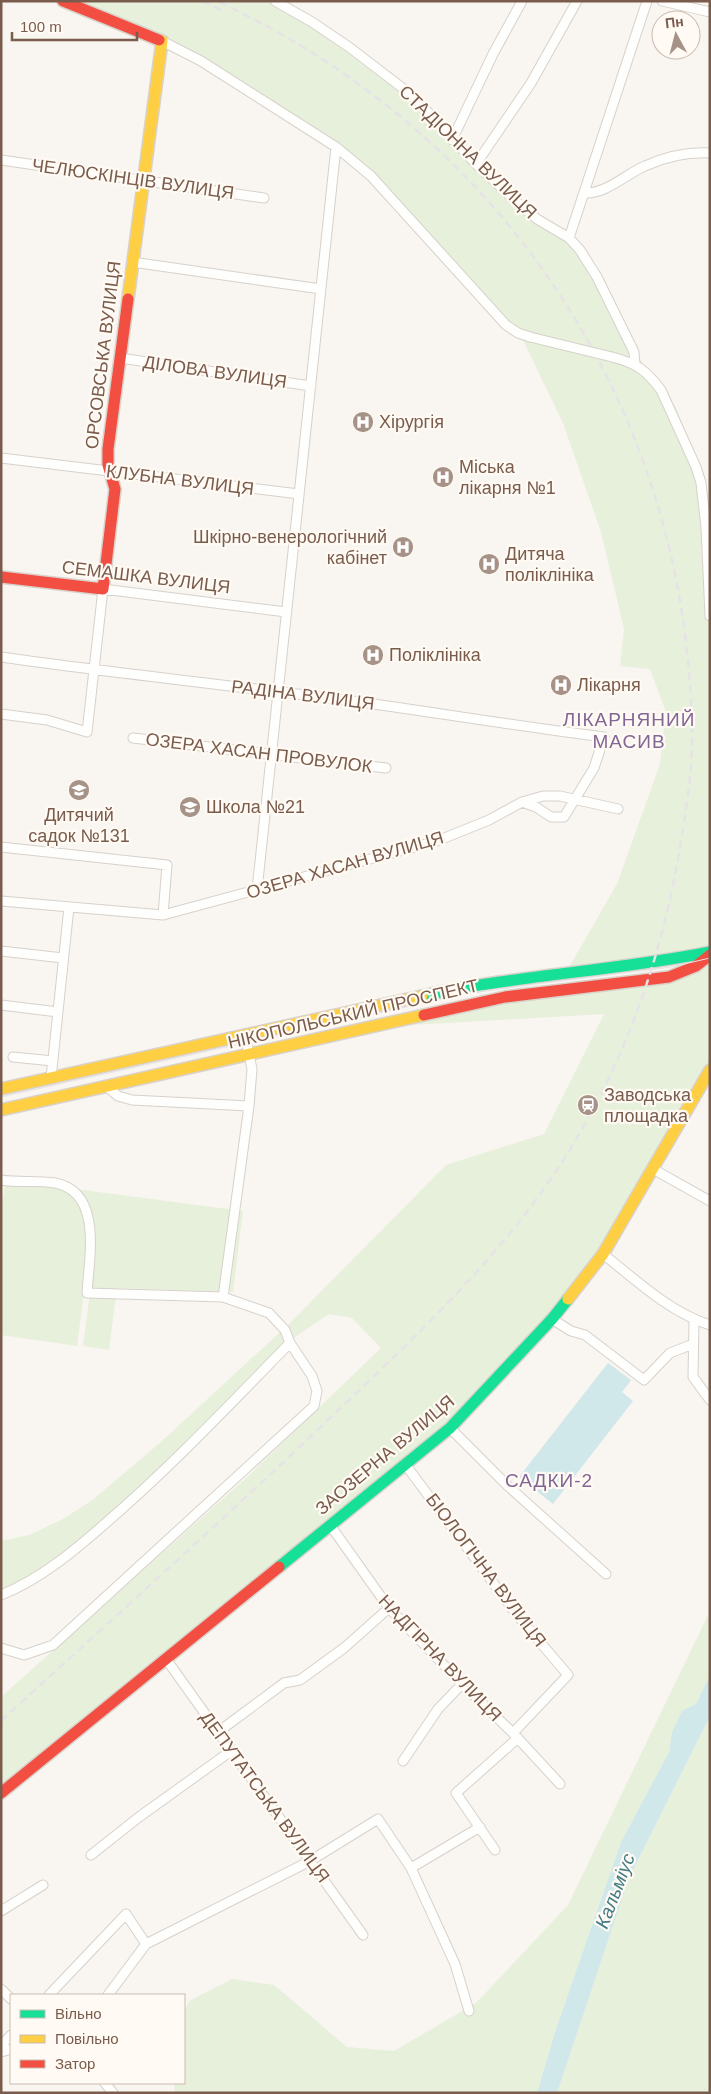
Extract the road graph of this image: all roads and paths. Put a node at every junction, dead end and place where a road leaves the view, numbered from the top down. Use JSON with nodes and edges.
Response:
{"nodes":[{"id":1,"x":63,"y":1,"type":"edge"},
{"id":2,"x":275,"y":1,"type":"edge"},
{"id":3,"x":522,"y":1,"type":"edge"},
{"id":4,"x":577,"y":1,"type":"edge"},
{"id":5,"x":647,"y":1,"type":"edge"},
{"id":6,"x":662,"y":1,"type":"edge"},
{"id":7,"x":710,"y":12,"type":"edge"},
{"id":8,"x":162,"y":41,"type":"junction"},
{"id":9,"x":452,"y":140,"type":"junction"},
{"id":10,"x":336,"y":147,"type":"junction"},
{"id":11,"x":710,"y":152,"type":"edge"},
{"id":12,"x":1,"y":160,"type":"edge"},
{"id":13,"x":476,"y":164,"type":"junction"},
{"id":14,"x":142,"y":180,"type":"junction"},
{"id":15,"x":585,"y":193,"type":"junction"},
{"id":16,"x":264,"y":198,"type":"dead end"},
{"id":17,"x":569,"y":238,"type":"junction"},
{"id":18,"x":132,"y":262,"type":"junction"},
{"id":19,"x":321,"y":289,"type":"junction"},
{"id":20,"x":120,"y":358,"type":"junction"},
{"id":21,"x":635,"y":364,"type":"junction"},
{"id":22,"x":311,"y":386,"type":"junction"},
{"id":23,"x":1,"y":458,"type":"edge"},
{"id":24,"x":110,"y":472,"type":"junction"},
{"id":25,"x":299,"y":494,"type":"junction"},
{"id":26,"x":1,"y":576,"type":"edge"},
{"id":27,"x":103,"y":589,"type":"junction"},
{"id":28,"x":286,"y":612,"type":"junction"},
{"id":29,"x":710,"y":616,"type":"edge"},
{"id":30,"x":1,"y":657,"type":"edge"},
{"id":31,"x":95,"y":670,"type":"junction"},
{"id":32,"x":278,"y":692,"type":"junction"},
{"id":33,"x":1,"y":714,"type":"edge"},
{"id":34,"x":133,"y":738,"type":"dead end"},
{"id":35,"x":271,"y":754,"type":"junction"},
{"id":36,"x":386,"y":768,"type":"dead end"},
{"id":37,"x":575,"y":799,"type":"junction"},
{"id":38,"x":522,"y":802,"type":"junction"},
{"id":39,"x":618,"y":809,"type":"dead end"},
{"id":40,"x":1,"y":847,"type":"edge"},
{"id":41,"x":256,"y":890,"type":"junction"},
{"id":42,"x":1,"y":901,"type":"edge"},
{"id":43,"x":69,"y":907,"type":"junction"},
{"id":44,"x":163,"y":915,"type":"junction"},
{"id":45,"x":1,"y":951,"type":"edge"},
{"id":46,"x":710,"y":953,"type":"edge"},
{"id":47,"x":64,"y":958,"type":"junction"},
{"id":48,"x":1,"y":1005,"type":"edge"},
{"id":49,"x":58,"y":1012,"type":"junction"},
{"id":50,"x":246,"y":1035,"type":"junction"},
{"id":51,"x":250,"y":1054,"type":"junction"},
{"id":52,"x":13,"y":1057,"type":"dead end"},
{"id":53,"x":53,"y":1061,"type":"junction"},
{"id":54,"x":710,"y":1070,"type":"edge"},
{"id":55,"x":51,"y":1078,"type":"junction"},
{"id":56,"x":106,"y":1086,"type":"junction"},
{"id":57,"x":1,"y":1089,"type":"edge"},
{"id":58,"x":49,"y":1099,"type":"junction"},
{"id":59,"x":249,"y":1106,"type":"junction"},
{"id":60,"x":1,"y":1110,"type":"edge"},
{"id":61,"x":653,"y":1168,"type":"junction"},
{"id":62,"x":1,"y":1180,"type":"edge"},
{"id":63,"x":710,"y":1201,"type":"edge"},
{"id":64,"x":603,"y":1254,"type":"junction"},
{"id":65,"x":223,"y":1297,"type":"junction"},
{"id":66,"x":552,"y":1319,"type":"junction"},
{"id":67,"x":694,"y":1320,"type":"junction"},
{"id":68,"x":710,"y":1325,"type":"edge"},
{"id":69,"x":290,"y":1343,"type":"junction"},
{"id":70,"x":694,"y":1344,"type":"junction"},
{"id":71,"x":710,"y":1400,"type":"edge"},
{"id":72,"x":450,"y":1428,"type":"junction"},
{"id":73,"x":405,"y":1464,"type":"junction"},
{"id":74,"x":330,"y":1525,"type":"junction"},
{"id":75,"x":606,"y":1574,"type":"dead end"},
{"id":76,"x":1,"y":1595,"type":"edge"},
{"id":77,"x":389,"y":1608,"type":"junction"},
{"id":78,"x":1,"y":1648,"type":"edge"},
{"id":79,"x":166,"y":1659,"type":"junction"},
{"id":80,"x":462,"y":1684,"type":"junction"},
{"id":81,"x":218,"y":1732,"type":"junction"},
{"id":82,"x":515,"y":1735,"type":"junction"},
{"id":83,"x":231,"y":1751,"type":"junction"},
{"id":84,"x":402,"y":1761,"type":"dead end"},
{"id":85,"x":560,"y":1784,"type":"dead end"},
{"id":86,"x":1,"y":1793,"type":"edge"},
{"id":87,"x":480,"y":1827,"type":"junction"},
{"id":88,"x":495,"y":1850,"type":"dead end"},
{"id":89,"x":91,"y":1855,"type":"dead end"},
{"id":90,"x":310,"y":1861,"type":"junction"},
{"id":91,"x":411,"y":1868,"type":"junction"},
{"id":92,"x":42,"y":1885,"type":"dead end"},
{"id":93,"x":1,"y":1911,"type":"edge"},
{"id":94,"x":363,"y":1935,"type":"dead end"},
{"id":95,"x":146,"y":1944,"type":"junction"},
{"id":96,"x":1,"y":1989,"type":"edge"},
{"id":97,"x":50,"y":1994,"type":"edge"},
{"id":98,"x":109,"y":1994,"type":"edge"},
{"id":99,"x":10,"y":1998,"type":"edge"},
{"id":100,"x":469,"y":2011,"type":"dead end"},
{"id":101,"x":10,"y":2036,"type":"edge"},
{"id":102,"x":1,"y":2046,"type":"edge"}],
"edges":[{"from":1,"to":8,"type":"street"},
{"from":2,"to":9,"type":"street","name":"СТАДІОННА ВУЛИЦЯ"},
{"from":3,"to":9,"type":"street"},
{"from":4,"to":13,"type":"street"},
{"from":5,"to":15,"type":"street"},
{"from":6,"to":7,"type":"street"},
{"from":8,"to":10,"type":"street"},
{"from":8,"to":14,"type":"street","name":"ОРСОВСЬКА ВУЛИЦЯ"},
{"from":9,"to":13,"type":"street","name":"СТАДІОННА ВУЛИЦЯ"},
{"from":10,"to":19,"type":"street"},
{"from":10,"to":21,"type":"street","bridge":true},
{"from":11,"to":15,"type":"street"},
{"from":12,"to":14,"type":"street","name":"ЧЕЛЮСКІНЦІВ ВУЛИЦЯ"},
{"from":13,"to":17,"type":"street","name":"СТАДІОННА ВУЛИЦЯ"},
{"from":14,"to":16,"type":"street","name":"ЧЕЛЮСКІНЦІВ ВУЛИЦЯ"},
{"from":14,"to":18,"type":"street","name":"ОРСОВСЬКА ВУЛИЦЯ"},
{"from":15,"to":17,"type":"street"},
{"from":17,"to":21,"type":"street","name":"СТАДІОННА ВУЛИЦЯ"},
{"from":18,"to":19,"type":"street"},
{"from":18,"to":20,"type":"street","name":"ОРСОВСЬКА ВУЛИЦЯ"},
{"from":19,"to":22,"type":"street"},
{"from":20,"to":22,"type":"street","name":"ДІЛОВА ВУЛИЦЯ"},
{"from":20,"to":24,"type":"street","name":"ОРСОВСЬКА ВУЛИЦЯ"},
{"from":21,"to":29,"type":"street"},
{"from":22,"to":25,"type":"street"},
{"from":23,"to":24,"type":"street","name":"КЛУБНА ВУЛИЦЯ"},
{"from":24,"to":25,"type":"street","name":"КЛУБНА ВУЛИЦЯ"},
{"from":24,"to":27,"type":"street","name":"ОРСОВСЬКА ВУЛИЦЯ"},
{"from":25,"to":28,"type":"street"},
{"from":26,"to":27,"type":"street","name":"СЕМАШКА ВУЛИЦЯ"},
{"from":27,"to":28,"type":"street","name":"СЕМАШКА ВУЛИЦЯ"},
{"from":27,"to":31,"type":"street","name":"ОРСОВСЬКА ВУЛИЦЯ"},
{"from":28,"to":32,"type":"street"},
{"from":30,"to":31,"type":"street","name":"РАДІНА ВУЛИЦЯ"},
{"from":31,"to":32,"type":"street","name":"РАДІНА ВУЛИЦЯ"},
{"from":31,"to":33,"type":"street","name":"ОРСОВСЬКА ВУЛИЦЯ"},
{"from":32,"to":35,"type":"street"},
{"from":32,"to":37,"type":"street","name":"РАДІНА ВУЛИЦЯ"},
{"from":34,"to":35,"type":"street","name":"ОЗЕРА ХАСАН ПРОВУЛОК"},
{"from":35,"to":36,"type":"street","name":"ОЗЕРА ХАСАН ПРОВУЛОК"},
{"from":35,"to":41,"type":"street"},
{"from":37,"to":38,"type":"street","name":"ОЗЕРА ХАСАН ВУЛИЦЯ"},
{"from":37,"to":38,"type":"street"},
{"from":37,"to":39,"type":"street","name":"ОЗЕРА ХАСАН ВУЛИЦЯ"},
{"from":38,"to":41,"type":"street","name":"ОЗЕРА ХАСАН ВУЛИЦЯ"},
{"from":40,"to":44,"type":"street"},
{"from":41,"to":44,"type":"street","name":"ОЗЕРА ХАСАН ВУЛИЦЯ"},
{"from":42,"to":43,"type":"street","name":"ОЗЕРА ХАСАН ВУЛИЦЯ"},
{"from":43,"to":44,"type":"street","name":"ОЗЕРА ХАСАН ВУЛИЦЯ"},
{"from":43,"to":47,"type":"street"},
{"from":45,"to":47,"type":"street"},
{"from":46,"to":50,"type":"street","name":"НІКОПОЛЬСЬКИЙ ПРОСПЕКТ"},
{"from":46,"to":51,"type":"street","name":"НІКОПОЛЬСЬКИЙ ПРОСПЕКТ"},
{"from":47,"to":49,"type":"street"},
{"from":48,"to":49,"type":"street"},
{"from":49,"to":53,"type":"street"},
{"from":50,"to":51,"type":"street"},
{"from":50,"to":55,"type":"street","name":"НІКОПОЛЬСЬКИЙ ПРОСПЕКТ"},
{"from":51,"to":56,"type":"street","name":"НІКОПОЛЬСЬКИЙ ПРОСПЕКТ"},
{"from":51,"to":59,"type":"street"},
{"from":52,"to":53,"type":"street"},
{"from":53,"to":55,"type":"street"},
{"from":54,"to":61,"type":"street","name":"ЗАОЗЕРНА ВУЛИЦЯ"},
{"from":55,"to":57,"type":"street","name":"НІКОПОЛЬСЬКИЙ ПРОСПЕКТ"},
{"from":55,"to":58,"type":"street"},
{"from":56,"to":58,"type":"street","name":"НІКОПОЛЬСЬКИЙ ПРОСПЕКТ"},
{"from":56,"to":59,"type":"street"},
{"from":58,"to":60,"type":"street","name":"НІКОПОЛЬСЬКИЙ ПРОСПЕКТ"},
{"from":59,"to":65,"type":"street"},
{"from":61,"to":63,"type":"street"},
{"from":61,"to":64,"type":"street","name":"ЗАОЗЕРНА ВУЛИЦЯ"},
{"from":62,"to":65,"type":"street"},
{"from":64,"to":66,"type":"street","name":"ЗАОЗЕРНА ВУЛИЦЯ"},
{"from":64,"to":67,"type":"street"},
{"from":65,"to":69,"type":"street"},
{"from":66,"to":70,"type":"street"},
{"from":66,"to":72,"type":"street","name":"ЗАОЗЕРНА ВУЛИЦЯ"},
{"from":67,"to":68,"type":"street"},
{"from":67,"to":70,"type":"street"},
{"from":69,"to":76,"type":"street"},
{"from":69,"to":78,"type":"street"},
{"from":70,"to":71,"type":"street"},
{"from":72,"to":73,"type":"street","name":"ЗАОЗЕРНА ВУЛИЦЯ"},
{"from":72,"to":75,"type":"street"},
{"from":73,"to":74,"type":"street","name":"ЗАОЗЕРНА ВУЛИЦЯ"},
{"from":73,"to":82,"type":"street","name":"БІОЛОГІЧНА ВУЛИЦЯ"},
{"from":74,"to":77,"type":"street","name":"НАДГІРНА ВУЛИЦЯ"},
{"from":74,"to":79,"type":"street","name":"ЗАОЗЕРНА ВУЛИЦЯ"},
{"from":77,"to":80,"type":"street","name":"НАДГІРНА ВУЛИЦЯ"},
{"from":77,"to":81,"type":"street"},
{"from":79,"to":81,"type":"street","name":"ДЕПУТАТСЬКА ВУЛИЦЯ"},
{"from":79,"to":86,"type":"street","name":"ЗАОЗЕРНА ВУЛИЦЯ"},
{"from":80,"to":82,"type":"street","name":"НАДГІРНА ВУЛИЦЯ"},
{"from":80,"to":84,"type":"street"},
{"from":81,"to":83,"type":"street","name":"ДЕПУТАТСЬКА ВУЛИЦЯ"},
{"from":82,"to":85,"type":"street","name":"НАДГІРНА ВУЛИЦЯ"},
{"from":82,"to":87,"type":"street"},
{"from":83,"to":89,"type":"street"},
{"from":83,"to":90,"type":"street","name":"ДЕПУТАТСЬКА ВУЛИЦЯ"},
{"from":87,"to":88,"type":"street"},
{"from":87,"to":91,"type":"street"},
{"from":90,"to":91,"type":"street"},
{"from":90,"to":94,"type":"street","name":"ДЕПУТАТСЬКА ВУЛИЦЯ"},
{"from":90,"to":95,"type":"street"},
{"from":91,"to":100,"type":"street"},
{"from":92,"to":93,"type":"street"},
{"from":95,"to":97,"type":"street"},
{"from":95,"to":98,"type":"street"},
{"from":96,"to":99,"type":"street"},
{"from":101,"to":102,"type":"street"}]}
